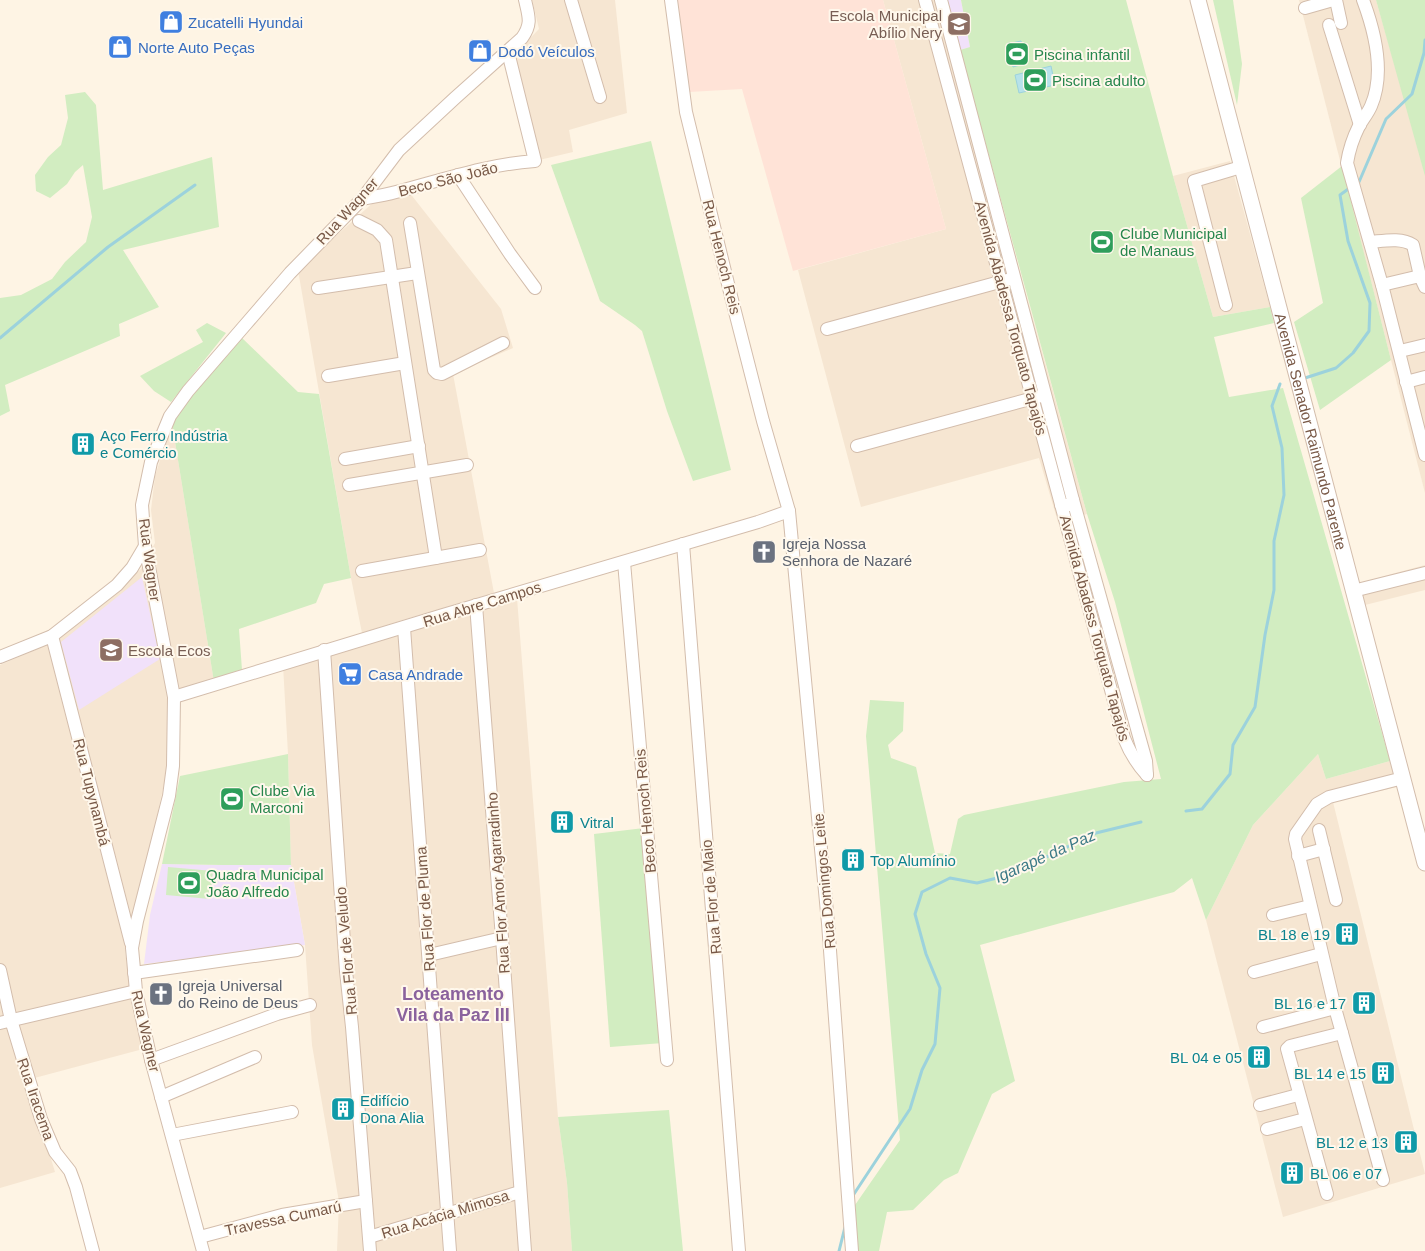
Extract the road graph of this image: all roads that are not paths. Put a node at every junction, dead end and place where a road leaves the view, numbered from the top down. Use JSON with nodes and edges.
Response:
{"nodes":[{"id":1,"x":526,"y":0,"type":"edge"},
{"id":2,"x":571,"y":0,"type":"edge"},
{"id":3,"x":671,"y":0,"type":"edge"},
{"id":4,"x":925,"y":0,"type":"edge"},
{"id":5,"x":941,"y":0,"type":"edge"},
{"id":6,"x":1198,"y":0,"type":"edge"},
{"id":7,"x":1334,"y":0,"type":"edge"},
{"id":8,"x":1362,"y":0,"type":"edge"},
{"id":9,"x":1306,"y":8,"type":"dead end"},
{"id":10,"x":508,"y":52,"type":"junction"},
{"id":11,"x":600,"y":97,"type":"dead end"},
{"id":12,"x":971,"y":113,"type":"junction"},
{"id":13,"x":956,"y":116,"type":"junction"},
{"id":14,"x":1360,"y":125,"type":"junction"},
{"id":15,"x":1242,"y":167,"type":"junction"},
{"id":16,"x":458,"y":175,"type":"junction"},
{"id":17,"x":362,"y":199,"type":"junction"},
{"id":18,"x":359,"y":221,"type":"dead end"},
{"id":19,"x":410,"y":223,"type":"dead end"},
{"id":20,"x":1370,"y":242,"type":"junction"},
{"id":21,"x":417,"y":272,"type":"junction"},
{"id":22,"x":392,"y":276,"type":"junction"},
{"id":23,"x":1014,"y":278,"type":"junction"},
{"id":24,"x":1001,"y":282,"type":"junction"},
{"id":25,"x":1423,"y":282,"type":"edge"},
{"id":26,"x":1382,"y":285,"type":"junction"},
{"id":27,"x":318,"y":288,"type":"dead end"},
{"id":28,"x":535,"y":288,"type":"dead end"},
{"id":29,"x":1226,"y":305,"type":"dead end"},
{"id":30,"x":827,"y":329,"type":"dead end"},
{"id":31,"x":503,"y":344,"type":"dead end"},
{"id":32,"x":1425,"y":345,"type":"edge"},
{"id":33,"x":1400,"y":351,"type":"junction"},
{"id":34,"x":406,"y":363,"type":"junction"},
{"id":35,"x":328,"y":376,"type":"dead end"},
{"id":36,"x":1425,"y":377,"type":"edge"},
{"id":37,"x":1406,"y":382,"type":"junction"},
{"id":38,"x":1039,"y":397,"type":"junction"},
{"id":39,"x":419,"y":446,"type":"junction"},
{"id":40,"x":857,"y":446,"type":"dead end"},
{"id":41,"x":1425,"y":455,"type":"edge"},
{"id":42,"x":345,"y":459,"type":"dead end"},
{"id":43,"x":467,"y":465,"type":"dead end"},
{"id":44,"x":423,"y":472,"type":"junction"},
{"id":45,"x":348,"y":485,"type":"dead end"},
{"id":46,"x":1067,"y":503,"type":"joint"},
{"id":47,"x":789,"y":511,"type":"junction"},
{"id":48,"x":683,"y":544,"type":"junction"},
{"id":49,"x":145,"y":546,"type":"junction"},
{"id":50,"x":480,"y":550,"type":"dead end"},
{"id":51,"x":436,"y":558,"type":"junction"},
{"id":52,"x":624,"y":562,"type":"junction"},
{"id":53,"x":362,"y":571,"type":"dead end"},
{"id":54,"x":1425,"y":573,"type":"edge"},
{"id":55,"x":1353,"y":592,"type":"junction"},
{"id":56,"x":476,"y":605,"type":"junction"},
{"id":57,"x":404,"y":628,"type":"junction"},
{"id":58,"x":52,"y":636,"type":"junction"},
{"id":59,"x":324,"y":650,"type":"junction"},
{"id":60,"x":0,"y":657,"type":"edge"},
{"id":61,"x":174,"y":697,"type":"junction"},
{"id":62,"x":1147,"y":775,"type":"dead end"},
{"id":63,"x":1403,"y":778,"type":"junction"},
{"id":64,"x":1319,"y":830,"type":"dead end"},
{"id":65,"x":1324,"y":849,"type":"junction"},
{"id":66,"x":1298,"y":856,"type":"junction"},
{"id":67,"x":1425,"y":863,"type":"edge"},
{"id":68,"x":1336,"y":900,"type":"dead end"},
{"id":69,"x":1310,"y":906,"type":"junction"},
{"id":70,"x":1273,"y":915,"type":"dead end"},
{"id":71,"x":502,"y":938,"type":"junction"},
{"id":72,"x":132,"y":948,"type":"junction"},
{"id":73,"x":297,"y":950,"type":"dead end"},
{"id":74,"x":1321,"y":954,"type":"junction"},
{"id":75,"x":429,"y":956,"type":"junction"},
{"id":76,"x":0,"y":970,"type":"edge"},
{"id":77,"x":1254,"y":972,"type":"dead end"},
{"id":78,"x":134,"y":973,"type":"junction"},
{"id":79,"x":136,"y":991,"type":"junction"},
{"id":80,"x":310,"y":1005,"type":"dead end"},
{"id":81,"x":1335,"y":1008,"type":"junction"},
{"id":82,"x":6,"y":1021,"type":"edge"},
{"id":83,"x":1263,"y":1027,"type":"dead end"},
{"id":84,"x":1342,"y":1032,"type":"junction"},
{"id":85,"x":255,"y":1057,"type":"dead end"},
{"id":86,"x":151,"y":1060,"type":"junction"},
{"id":87,"x":667,"y":1060,"type":"dead end"},
{"id":88,"x":1298,"y":1095,"type":"junction"},
{"id":89,"x":161,"y":1097,"type":"junction"},
{"id":90,"x":1260,"y":1105,"type":"dead end"},
{"id":91,"x":292,"y":1112,"type":"dead end"},
{"id":92,"x":1305,"y":1119,"type":"junction"},
{"id":93,"x":1267,"y":1129,"type":"dead end"},
{"id":94,"x":172,"y":1135,"type":"junction"},
{"id":95,"x":1383,"y":1180,"type":"dead end"},
{"id":96,"x":520,"y":1192,"type":"junction"},
{"id":97,"x":1326,"y":1194,"type":"dead end"},
{"id":98,"x":366,"y":1201,"type":"junction"},
{"id":99,"x":446,"y":1213,"type":"junction"},
{"id":100,"x":200,"y":1237,"type":"junction"},
{"id":101,"x":369,"y":1237,"type":"junction"},
{"id":102,"x":94,"y":1251,"type":"edge"},
{"id":103,"x":203,"y":1251,"type":"edge"},
{"id":104,"x":370,"y":1251,"type":"edge"},
{"id":105,"x":450,"y":1251,"type":"edge"},
{"id":106,"x":525,"y":1251,"type":"edge"},
{"id":107,"x":739,"y":1251,"type":"edge"},
{"id":108,"x":852,"y":1251,"type":"edge"}],
"edges":[{"from":1,"to":10,"type":"street","name":"Rua Wagner"},
{"from":2,"to":11,"type":"street"},
{"from":3,"to":47,"type":"street","name":"Rua Henoch Reis"},
{"from":4,"to":13,"type":"street","name":"Avenida Abadessa Torquato Tapajós"},
{"from":5,"to":12,"type":"street","name":"Avenida Abadessa Torquato Tapajós"},
{"from":6,"to":15,"type":"street","name":"Avenida Senador Raimundo Parente"},
{"from":7,"to":9,"type":"street"},
{"from":7,"to":14,"type":"street"},
{"from":8,"to":14,"type":"street"},
{"from":10,"to":16,"type":"street","name":"Beco São João"},
{"from":10,"to":17,"type":"street","name":"Rua Wagner"},
{"from":12,"to":13,"type":"street"},
{"from":12,"to":23,"type":"street","name":"Avenida Abadessa Torquato Tapajós"},
{"from":13,"to":24,"type":"street","name":"Avenida Abadessa Torquato Tapajós"},
{"from":14,"to":20,"type":"street"},
{"from":15,"to":29,"type":"street"},
{"from":15,"to":55,"type":"street","name":"Avenida Senador Raimundo Parente"},
{"from":16,"to":17,"type":"street","name":"Beco São João"},
{"from":16,"to":28,"type":"street"},
{"from":17,"to":49,"type":"street","name":"Rua Wagner"},
{"from":18,"to":22,"type":"street"},
{"from":19,"to":21,"type":"street"},
{"from":20,"to":25,"type":"street"},
{"from":20,"to":26,"type":"street"},
{"from":21,"to":22,"type":"street"},
{"from":21,"to":31,"type":"street"},
{"from":22,"to":27,"type":"street"},
{"from":22,"to":34,"type":"street"},
{"from":23,"to":24,"type":"street"},
{"from":23,"to":38,"type":"street","name":"Avenida Abadessa Torquato Tapajós"},
{"from":24,"to":30,"type":"street"},
{"from":24,"to":38,"type":"street","name":"Avenida Abadessa Torquato Tapajós"},
{"from":25,"to":26,"type":"street"},
{"from":26,"to":33,"type":"street"},
{"from":32,"to":33,"type":"street"},
{"from":33,"to":37,"type":"street"},
{"from":34,"to":35,"type":"street"},
{"from":34,"to":39,"type":"street"},
{"from":36,"to":37,"type":"street"},
{"from":37,"to":41,"type":"street"},
{"from":38,"to":40,"type":"street"},
{"from":38,"to":46,"type":"street","name":"Avenida Abadessa Torquato Tapajós"},
{"from":39,"to":42,"type":"street"},
{"from":39,"to":44,"type":"street"},
{"from":43,"to":44,"type":"street"},
{"from":44,"to":45,"type":"street"},
{"from":44,"to":51,"type":"street"},
{"from":46,"to":62,"type":"street","name":"Avenida Abadess Torquato Tapajós"},
{"from":47,"to":48,"type":"street","name":"Rua Abre Campos"},
{"from":47,"to":108,"type":"street","name":"Rua Domingos Leite"},
{"from":48,"to":52,"type":"street","name":"Rua Abre Campos"},
{"from":48,"to":107,"type":"street","name":"Rua Flor de Maio"},
{"from":49,"to":58,"type":"street"},
{"from":49,"to":61,"type":"street","name":"Rua Wagner"},
{"from":50,"to":51,"type":"street"},
{"from":51,"to":53,"type":"street"},
{"from":52,"to":56,"type":"street","name":"Rua Abre Campos"},
{"from":52,"to":87,"type":"street","name":"Beco Henoch Reis"},
{"from":54,"to":55,"type":"street"},
{"from":55,"to":63,"type":"street","name":"Avenida Senador Raimundo Parente"},
{"from":56,"to":57,"type":"street","name":"Rua Abre Campos"},
{"from":56,"to":71,"type":"street","name":"Rua Flor Amor Agarradinho"},
{"from":57,"to":59,"type":"street","name":"Rua Abre Campos"},
{"from":57,"to":75,"type":"street","name":"Rua Flor de Pluma"},
{"from":58,"to":60,"type":"street"},
{"from":58,"to":72,"type":"street","name":"Rua Tupynambá"},
{"from":59,"to":61,"type":"street","name":"Rua Abre Campos"},
{"from":59,"to":98,"type":"street","name":"Rua Flor de Veludo"},
{"from":61,"to":72,"type":"street","name":"Rua Wagner"},
{"from":63,"to":66,"type":"street"},
{"from":63,"to":67,"type":"street","name":"Avenida Senador Raimundo Parente"},
{"from":64,"to":65,"type":"street"},
{"from":65,"to":66,"type":"street"},
{"from":65,"to":68,"type":"street"},
{"from":66,"to":69,"type":"street"},
{"from":69,"to":70,"type":"street"},
{"from":69,"to":74,"type":"street"},
{"from":71,"to":75,"type":"street"},
{"from":71,"to":96,"type":"street","name":"Rua Flor Amor Agarradinho"},
{"from":72,"to":78,"type":"street","name":"Rua Wagner"},
{"from":73,"to":78,"type":"street"},
{"from":74,"to":77,"type":"street"},
{"from":74,"to":81,"type":"street"},
{"from":75,"to":99,"type":"street","name":"Rua Flor de Pluma"},
{"from":76,"to":82,"type":"street","name":"Rua Iracema"},
{"from":78,"to":79,"type":"street","name":"Rua Wagner"},
{"from":79,"to":82,"type":"street"},
{"from":79,"to":86,"type":"street","name":"Rua Wagner"},
{"from":80,"to":86,"type":"street"},
{"from":81,"to":83,"type":"street"},
{"from":81,"to":84,"type":"street"},
{"from":82,"to":102,"type":"street","name":"Rua Iracema"},
{"from":84,"to":88,"type":"street"},
{"from":84,"to":95,"type":"street"},
{"from":85,"to":89,"type":"street"},
{"from":86,"to":89,"type":"street","name":"Rua Wagner"},
{"from":88,"to":90,"type":"street"},
{"from":88,"to":92,"type":"street"},
{"from":89,"to":94,"type":"street","name":"Rua Wagner"},
{"from":91,"to":94,"type":"street"},
{"from":92,"to":93,"type":"street"},
{"from":92,"to":97,"type":"street"},
{"from":94,"to":100,"type":"street","name":"Rua Wagner"},
{"from":96,"to":99,"type":"street","name":"Rua Acácia Mimosa"},
{"from":96,"to":106,"type":"street","name":"Rua Flor Amor Agarradinho"},
{"from":98,"to":100,"type":"street","name":"Travessa Cumarú"},
{"from":98,"to":101,"type":"street","name":"Rua Flor de Veludo"},
{"from":99,"to":101,"type":"street","name":"Rua Acácia Mimosa"},
{"from":99,"to":105,"type":"street","name":"Rua Flor de Pluma"},
{"from":100,"to":103,"type":"street","name":"Rua Wagner"},
{"from":101,"to":104,"type":"street","name":"Rua Flor de Veludo"}]}
